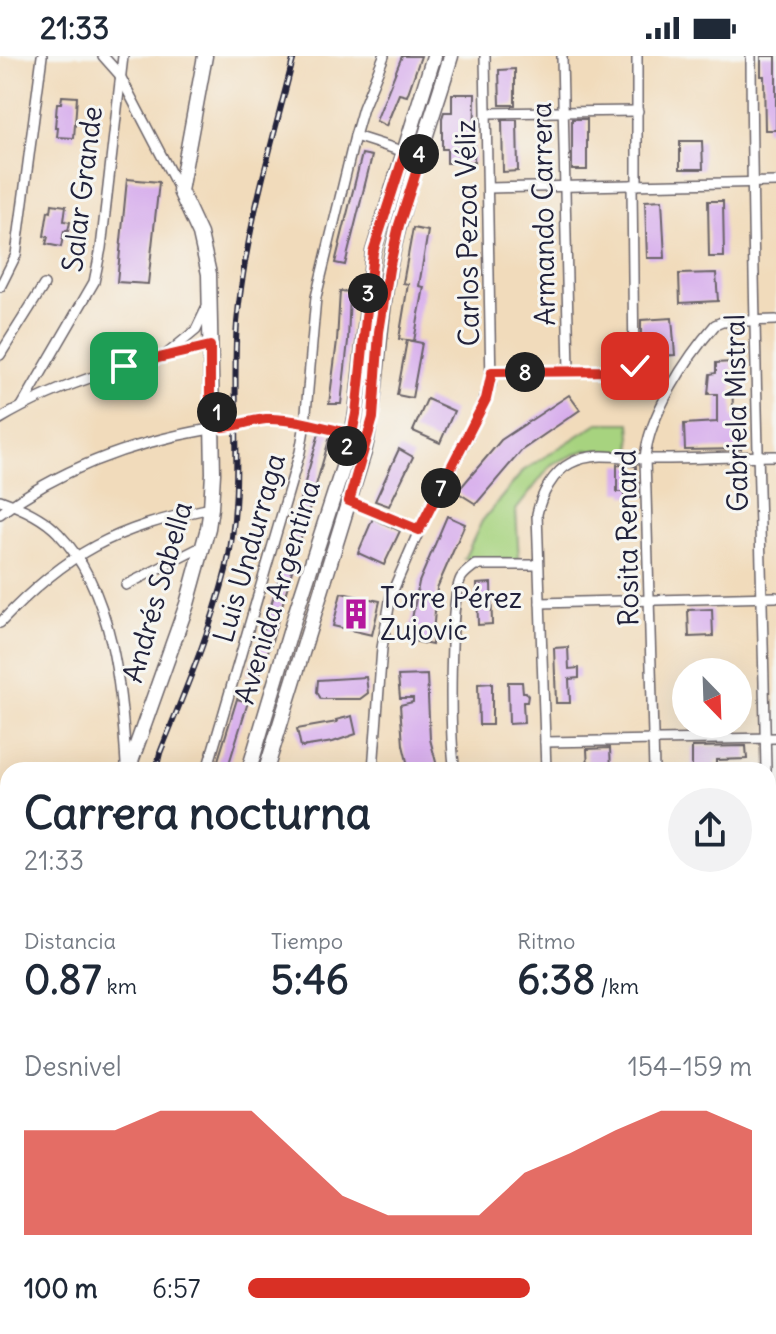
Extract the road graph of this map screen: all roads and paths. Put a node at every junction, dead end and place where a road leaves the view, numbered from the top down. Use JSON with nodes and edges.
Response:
{"nodes":[{"id":1,"x":42,"y":56,"type":"edge"},
{"id":2,"x":103,"y":56,"type":"edge"},
{"id":3,"x":123,"y":56,"type":"edge"},
{"id":4,"x":205,"y":56,"type":"edge"},
{"id":5,"x":384,"y":56,"type":"edge"},
{"id":6,"x":434,"y":56,"type":"edge"},
{"id":7,"x":451,"y":56,"type":"edge"},
{"id":8,"x":485,"y":56,"type":"edge"},
{"id":9,"x":562,"y":56,"type":"edge"},
{"id":10,"x":637,"y":56,"type":"edge"},
{"id":11,"x":751,"y":56,"type":"edge"},
{"id":12,"x":119,"y":74,"type":"junction"},
{"id":13,"x":638,"y":111,"type":"junction"},
{"id":14,"x":563,"y":112,"type":"junction"},
{"id":15,"x":487,"y":113,"type":"junction"},
{"id":16,"x":355,"y":136,"type":"junction"},
{"id":17,"x":405,"y":152,"type":"junction"},
{"id":18,"x":422,"y":154,"type":"junction"},
{"id":19,"x":751,"y":182,"type":"junction"},
{"id":20,"x":776,"y":182,"type":"edge"},
{"id":21,"x":635,"y":185,"type":"junction"},
{"id":22,"x":565,"y":186,"type":"junction"},
{"id":23,"x":489,"y":188,"type":"junction"},
{"id":24,"x":180,"y":191,"type":"junction"},
{"id":25,"x":44,"y":285,"type":"dead end"},
{"id":26,"x":0,"y":287,"type":"edge"},
{"id":27,"x":209,"y":302,"type":"junction"},
{"id":28,"x":757,"y":320,"type":"junction"},
{"id":29,"x":776,"y":320,"type":"edge"},
{"id":30,"x":210,"y":346,"type":"junction"},
{"id":31,"x":0,"y":355,"type":"edge"},
{"id":32,"x":164,"y":356,"type":"junction"},
{"id":33,"x":569,"y":371,"type":"junction"},
{"id":34,"x":492,"y":372,"type":"junction"},
{"id":35,"x":22,"y":406,"type":"junction"},
{"id":36,"x":0,"y":419,"type":"edge"},
{"id":37,"x":305,"y":424,"type":"junction"},
{"id":38,"x":216,"y":428,"type":"junction"},
{"id":39,"x":349,"y":449,"type":"junction"},
{"id":40,"x":758,"y":456,"type":"junction"},
{"id":41,"x":776,"y":456,"type":"edge"},
{"id":42,"x":645,"y":459,"type":"junction"},
{"id":43,"x":0,"y":500,"type":"edge"},
{"id":44,"x":349,"y":501,"type":"junction"},
{"id":45,"x":12,"y":504,"type":"junction"},
{"id":46,"x":211,"y":508,"type":"junction"},
{"id":47,"x":0,"y":514,"type":"edge"},
{"id":48,"x":419,"y":530,"type":"junction"},
{"id":49,"x":203,"y":546,"type":"junction"},
{"id":50,"x":76,"y":555,"type":"junction"},
{"id":51,"x":537,"y":565,"type":"junction"},
{"id":52,"x":126,"y":585,"type":"dead end"},
{"id":53,"x":761,"y":597,"type":"junction"},
{"id":54,"x":776,"y":597,"type":"edge"},
{"id":55,"x":650,"y":600,"type":"junction"},
{"id":56,"x":540,"y":603,"type":"junction"},
{"id":57,"x":0,"y":623,"type":"edge"},
{"id":58,"x":771,"y":738,"type":"edge"},
{"id":59,"x":654,"y":740,"type":"junction"},
{"id":60,"x":545,"y":742,"type":"junction"},
{"id":61,"x":126,"y":762,"type":"edge"},
{"id":62,"x":130,"y":762,"type":"edge"},
{"id":63,"x":209,"y":762,"type":"edge"},
{"id":64,"x":251,"y":762,"type":"edge"},
{"id":65,"x":268,"y":762,"type":"edge"},
{"id":66,"x":374,"y":762,"type":"edge"},
{"id":67,"x":454,"y":762,"type":"edge"},
{"id":68,"x":546,"y":762,"type":"edge"},
{"id":69,"x":654,"y":762,"type":"edge"},
{"id":70,"x":767,"y":762,"type":"edge"}],
"edges":[{"from":1,"to":26,"type":"street"},
{"from":2,"to":12,"type":"street"},
{"from":3,"to":12,"type":"street","name":"Salar Grande"},
{"from":4,"to":24,"type":"main road"},
{"from":5,"to":16,"type":"street","name":"Luis Undurraga"},
{"from":6,"to":17,"type":"main road","name":"Avenida Argentina"},
{"from":7,"to":18,"type":"main road","name":"Avenida Argentina"},
{"from":8,"to":15,"type":"street","name":"Carlos Pezoa Véliz"},
{"from":9,"to":14,"type":"street","name":"Armando Carrera"},
{"from":10,"to":13,"type":"street"},
{"from":11,"to":19,"type":"street","name":"Gabriela Mistral"},
{"from":12,"to":24,"type":"street"},
{"from":12,"to":35,"type":"street","name":"Salar Grande"},
{"from":13,"to":14,"type":"street"},
{"from":13,"to":21,"type":"street"},
{"from":14,"to":15,"type":"street"},
{"from":14,"to":22,"type":"street","name":"Armando Carrera"},
{"from":15,"to":23,"type":"street","name":"Carlos Pezoa Véliz"},
{"from":16,"to":17,"type":"street"},
{"from":16,"to":37,"type":"street","name":"Luis Undurraga"},
{"from":17,"to":18,"type":"street"},
{"from":17,"to":39,"type":"main road","name":"Avenida Argentina"},
{"from":18,"to":44,"type":"main road","name":"Avenida Argentina"},
{"from":19,"to":20,"type":"street"},
{"from":19,"to":21,"type":"street"},
{"from":19,"to":28,"type":"street","name":"Gabriela Mistral"},
{"from":21,"to":22,"type":"street"},
{"from":21,"to":33,"type":"street"},
{"from":22,"to":23,"type":"street"},
{"from":22,"to":33,"type":"street","name":"Armando Carrera"},
{"from":23,"to":34,"type":"street","name":"Carlos Pezoa Véliz"},
{"from":24,"to":27,"type":"main road","name":"Andrés Sabella"},
{"from":25,"to":31,"type":"street"},
{"from":27,"to":30,"type":"main road","name":"Andrés Sabella"},
{"from":27,"to":32,"type":"street"},
{"from":28,"to":29,"type":"street"},
{"from":28,"to":40,"type":"street","name":"Gabriela Mistral"},
{"from":28,"to":42,"type":"street","name":"Rosita Renard"},
{"from":30,"to":32,"type":"street"},
{"from":30,"to":38,"type":"main road","name":"Andrés Sabella"},
{"from":32,"to":35,"type":"street"},
{"from":33,"to":34,"type":"street"},
{"from":34,"to":48,"type":"street","name":"Carlos Pezoa Véliz"},
{"from":35,"to":36,"type":"street"},
{"from":37,"to":38,"type":"path"},
{"from":37,"to":39,"type":"path"},
{"from":37,"to":63,"type":"street","name":"Luis Undurraga"},
{"from":38,"to":45,"type":"street"},
{"from":38,"to":46,"type":"main road","name":"Andrés Sabella"},
{"from":39,"to":64,"type":"main road","name":"Avenida Argentina"},
{"from":40,"to":41,"type":"street"},
{"from":40,"to":42,"type":"street"},
{"from":40,"to":53,"type":"street","name":"Gabriela Mistral"},
{"from":42,"to":51,"type":"street"},
{"from":42,"to":55,"type":"street","name":"Rosita Renard"},
{"from":43,"to":45,"type":"street"},
{"from":44,"to":48,"type":"path"},
{"from":44,"to":65,"type":"main road","name":"Avenida Argentina"},
{"from":45,"to":47,"type":"street"},
{"from":45,"to":50,"type":"street"},
{"from":46,"to":49,"type":"main road","name":"Andrés Sabella"},
{"from":46,"to":50,"type":"street"},
{"from":48,"to":66,"type":"street","name":"Carlos Pezoa Véliz"},
{"from":49,"to":52,"type":"street"},
{"from":49,"to":62,"type":"main road","name":"Andrés Sabella"},
{"from":50,"to":57,"type":"street"},
{"from":50,"to":61,"type":"street"},
{"from":51,"to":56,"type":"street"},
{"from":51,"to":67,"type":"street"},
{"from":53,"to":54,"type":"street"},
{"from":53,"to":55,"type":"street"},
{"from":53,"to":58,"type":"street","name":"Gabriela Mistral"},
{"from":55,"to":56,"type":"street"},
{"from":55,"to":59,"type":"street","name":"Rosita Renard"},
{"from":56,"to":60,"type":"street"},
{"from":58,"to":59,"type":"street"},
{"from":58,"to":70,"type":"street","name":"Gabriela Mistral"},
{"from":59,"to":60,"type":"street"},
{"from":59,"to":69,"type":"street","name":"Rosita Renard"},
{"from":60,"to":68,"type":"street"}]}
